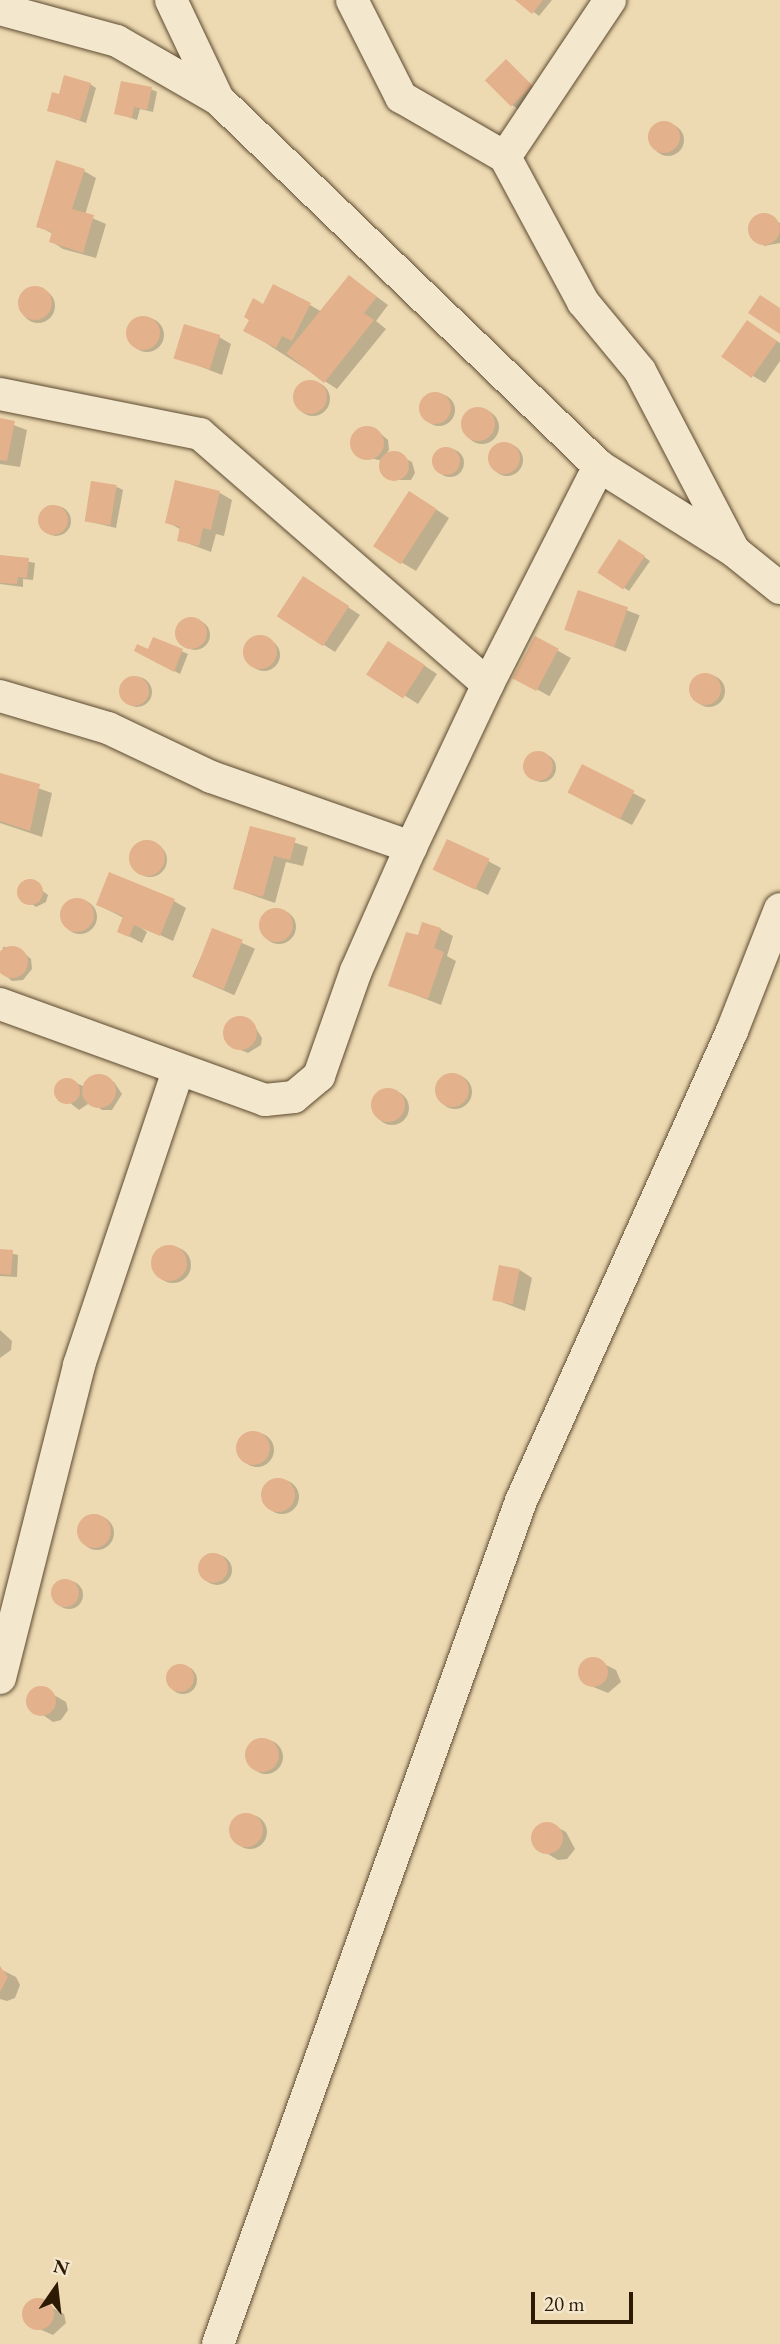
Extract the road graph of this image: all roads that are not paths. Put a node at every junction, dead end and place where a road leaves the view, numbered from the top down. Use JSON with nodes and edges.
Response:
{"nodes":[{"id":1,"x":172,"y":0,"type":"edge"},
{"id":2,"x":352,"y":0,"type":"edge"},
{"id":3,"x":610,"y":0,"type":"edge"},
{"id":4,"x":0,"y":9,"type":"edge"},
{"id":5,"x":218,"y":99,"type":"junction"},
{"id":6,"x":505,"y":156,"type":"junction"},
{"id":7,"x":0,"y":394,"type":"edge"},
{"id":8,"x":599,"y":466,"type":"junction"},
{"id":9,"x":734,"y":551,"type":"junction"},
{"id":10,"x":780,"y":588,"type":"edge"},
{"id":11,"x":488,"y":684,"type":"junction"},
{"id":12,"x":0,"y":696,"type":"edge"},
{"id":13,"x":411,"y":847,"type":"junction"},
{"id":14,"x":780,"y":909,"type":"edge"},
{"id":15,"x":0,"y":1003,"type":"edge"},
{"id":16,"x":178,"y":1070,"type":"junction"},
{"id":17,"x":0,"y":1678,"type":"edge"},
{"id":18,"x":218,"y":2344,"type":"edge"}],
"edges":[{"from":1,"to":5,"type":"street"},
{"from":2,"to":6,"type":"street"},
{"from":3,"to":6,"type":"street"},
{"from":4,"to":5,"type":"street"},
{"from":5,"to":8,"type":"street"},
{"from":6,"to":9,"type":"street"},
{"from":7,"to":11,"type":"street"},
{"from":8,"to":9,"type":"street"},
{"from":8,"to":11,"type":"street"},
{"from":9,"to":10,"type":"street"},
{"from":11,"to":13,"type":"street"},
{"from":12,"to":13,"type":"street"},
{"from":13,"to":16,"type":"street"},
{"from":14,"to":18,"type":"street"},
{"from":15,"to":16,"type":"street"},
{"from":16,"to":17,"type":"street"}]}
